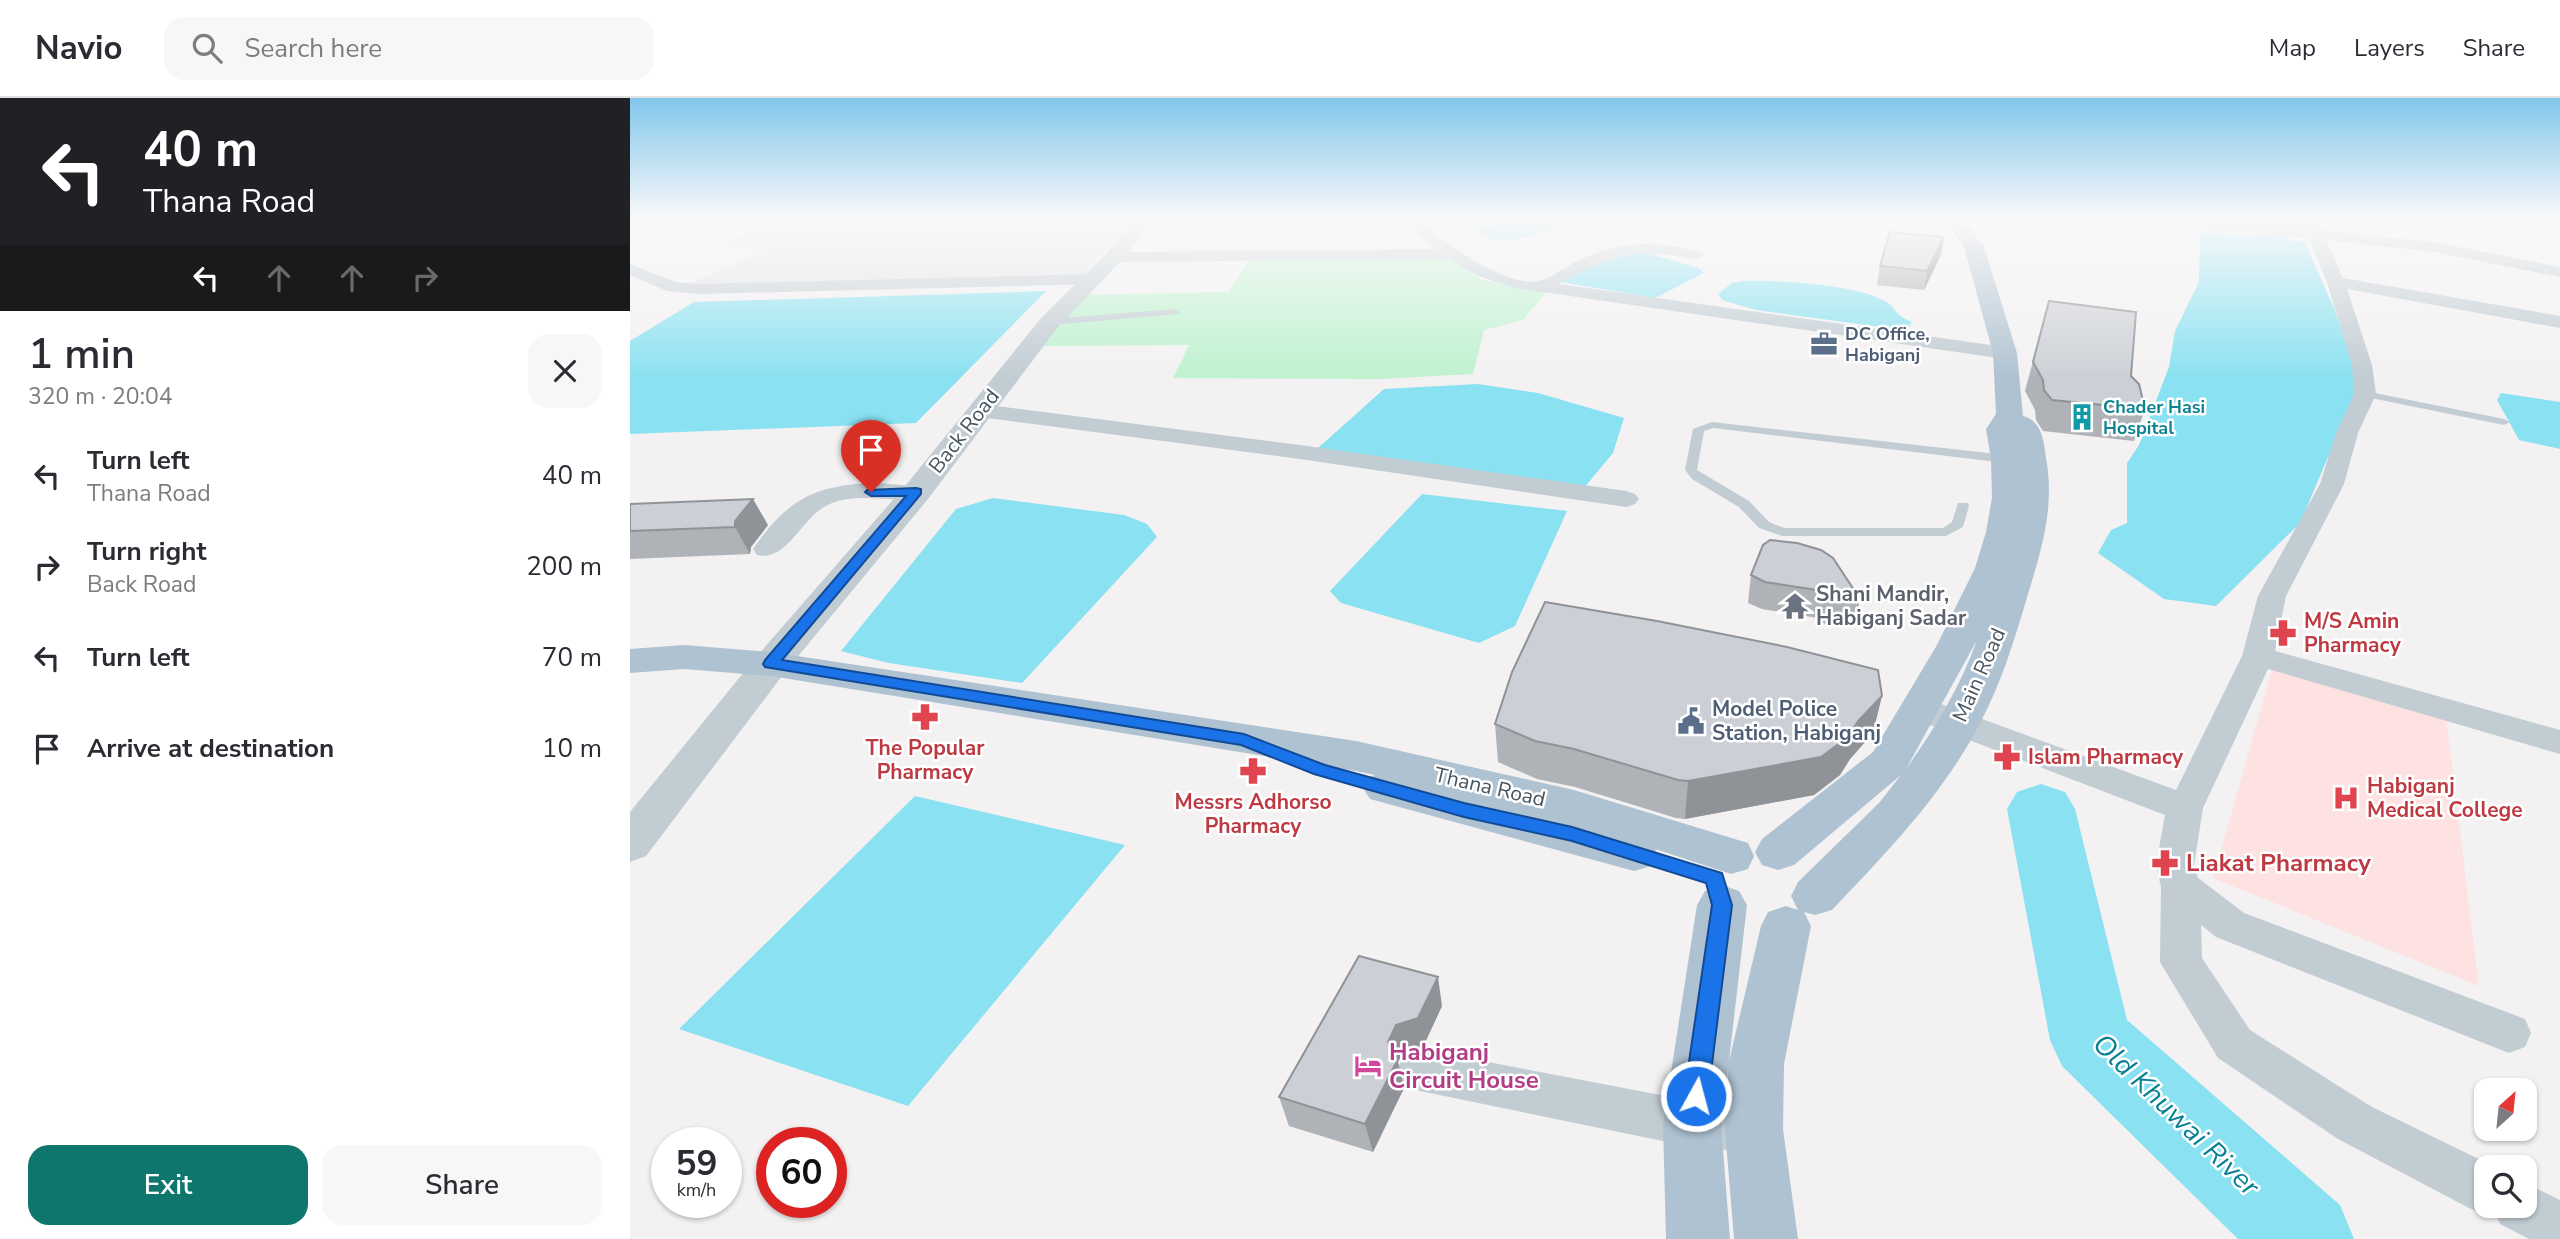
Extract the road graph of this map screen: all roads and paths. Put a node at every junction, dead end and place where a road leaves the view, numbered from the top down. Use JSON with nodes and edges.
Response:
{"nodes":[{"id":1,"x":638,"y":272,"type":"edge"},
{"id":2,"x":1099,"y":272,"type":"edge"},
{"id":3,"x":1486,"y":272,"type":"edge"},
{"id":4,"x":1567,"y":272,"type":"edge"},
{"id":5,"x":1981,"y":272,"type":"edge"},
{"id":6,"x":2332,"y":272,"type":"edge"},
{"id":7,"x":1093,"y":279,"type":"junction"},
{"id":8,"x":2336,"y":282,"type":"junction"},
{"id":9,"x":1541,"y":287,"type":"junction"},
{"id":10,"x":1175,"y":313,"type":"dead end"},
{"id":11,"x":2526,"y":316,"type":"junction"},
{"id":12,"x":1050,"y":322,"type":"junction"},
{"id":13,"x":2560,"y":322,"type":"edge"},
{"id":14,"x":2560,"y":328,"type":"edge"},
{"id":15,"x":2005,"y":353,"type":"junction"},
{"id":16,"x":2365,"y":394,"type":"junction"},
{"id":17,"x":980,"y":411,"type":"junction"},
{"id":18,"x":2010,"y":414,"type":"junction"},
{"id":19,"x":2504,"y":422,"type":"dead end"},
{"id":20,"x":2006,"y":459,"type":"junction"},
{"id":21,"x":916,"y":492,"type":"junction"},
{"id":22,"x":1626,"y":499,"type":"dead end"},
{"id":23,"x":1963,"y":506,"type":"dead end"},
{"id":24,"x":767,"y":549,"type":"dead end"},
{"id":25,"x":2258,"y":656,"type":"junction"},
{"id":26,"x":630,"y":661,"type":"edge"},
{"id":27,"x":771,"y":664,"type":"junction"},
{"id":28,"x":1921,"y":709,"type":"junction"},
{"id":29,"x":1960,"y":723,"type":"junction"},
{"id":30,"x":2560,"y":742,"type":"edge"},
{"id":31,"x":2185,"y":808,"type":"junction"},
{"id":32,"x":630,"y":844,"type":"edge"},
{"id":33,"x":1778,"y":852,"type":"junction"},
{"id":34,"x":1723,"y":880,"type":"junction"},
{"id":35,"x":2181,"y":887,"type":"junction"},
{"id":36,"x":1801,"y":911,"type":"junction"},
{"id":37,"x":2509,"y":1033,"type":"dead end"},
{"id":38,"x":1420,"y":1070,"type":"dead end"},
{"id":39,"x":1692,"y":1124,"type":"junction"},
{"id":40,"x":1754,"y":1129,"type":"junction"},
{"id":41,"x":2474,"y":1183,"type":"edge"},
{"id":42,"x":2537,"y":1216,"type":"edge"},
{"id":43,"x":2560,"y":1227,"type":"edge"},
{"id":44,"x":1698,"y":1239,"type":"edge"},
{"id":45,"x":1766,"y":1239,"type":"edge"}],
"edges":[{"from":1,"to":7,"type":"street"},
{"from":2,"to":7,"type":"street","name":"Back Road"},
{"from":3,"to":9,"type":"street"},
{"from":4,"to":9,"type":"street"},
{"from":5,"to":15,"type":"main road","name":"Main Road"},
{"from":6,"to":8,"type":"street"},
{"from":7,"to":12,"type":"street","name":"Back Road"},
{"from":8,"to":11,"type":"street"},
{"from":8,"to":16,"type":"street"},
{"from":9,"to":15,"type":"street"},
{"from":10,"to":12,"type":"lane"},
{"from":11,"to":13,"type":"street"},
{"from":11,"to":14,"type":"street"},
{"from":12,"to":17,"type":"street","name":"Back Road"},
{"from":15,"to":18,"type":"main road","name":"Main Road"},
{"from":16,"to":19,"type":"lane"},
{"from":16,"to":25,"type":"street"},
{"from":17,"to":21,"type":"street","name":"Back Road"},
{"from":17,"to":22,"type":"street"},
{"from":18,"to":20,"type":"main road","name":"Main Road"},
{"from":18,"to":29,"type":"main road","name":"Main Road"},
{"from":20,"to":23,"type":"lane"},
{"from":20,"to":28,"type":"main road","name":"Main Road"},
{"from":21,"to":24,"type":"street"},
{"from":21,"to":27,"type":"street","name":"Back Road"},
{"from":25,"to":30,"type":"street"},
{"from":25,"to":31,"type":"street"},
{"from":26,"to":27,"type":"main road","name":"Thana Road"},
{"from":27,"to":32,"type":"street","name":"Back Road"},
{"from":27,"to":34,"type":"main road","name":"Thana Road"},
{"from":28,"to":29,"type":"street"},
{"from":28,"to":33,"type":"main road","name":"Main Road"},
{"from":29,"to":31,"type":"street"},
{"from":29,"to":36,"type":"main road","name":"Main Road"},
{"from":31,"to":35,"type":"street"},
{"from":33,"to":34,"type":"main road"},
{"from":33,"to":36,"type":"main road"},
{"from":34,"to":36,"type":"main road"},
{"from":34,"to":39,"type":"main road"},
{"from":35,"to":37,"type":"street"},
{"from":35,"to":41,"type":"street"},
{"from":36,"to":40,"type":"main road"},
{"from":38,"to":39,"type":"street"},
{"from":39,"to":40,"type":"street"},
{"from":39,"to":44,"type":"main road"},
{"from":40,"to":45,"type":"main road"},
{"from":42,"to":43,"type":"street"}]}
